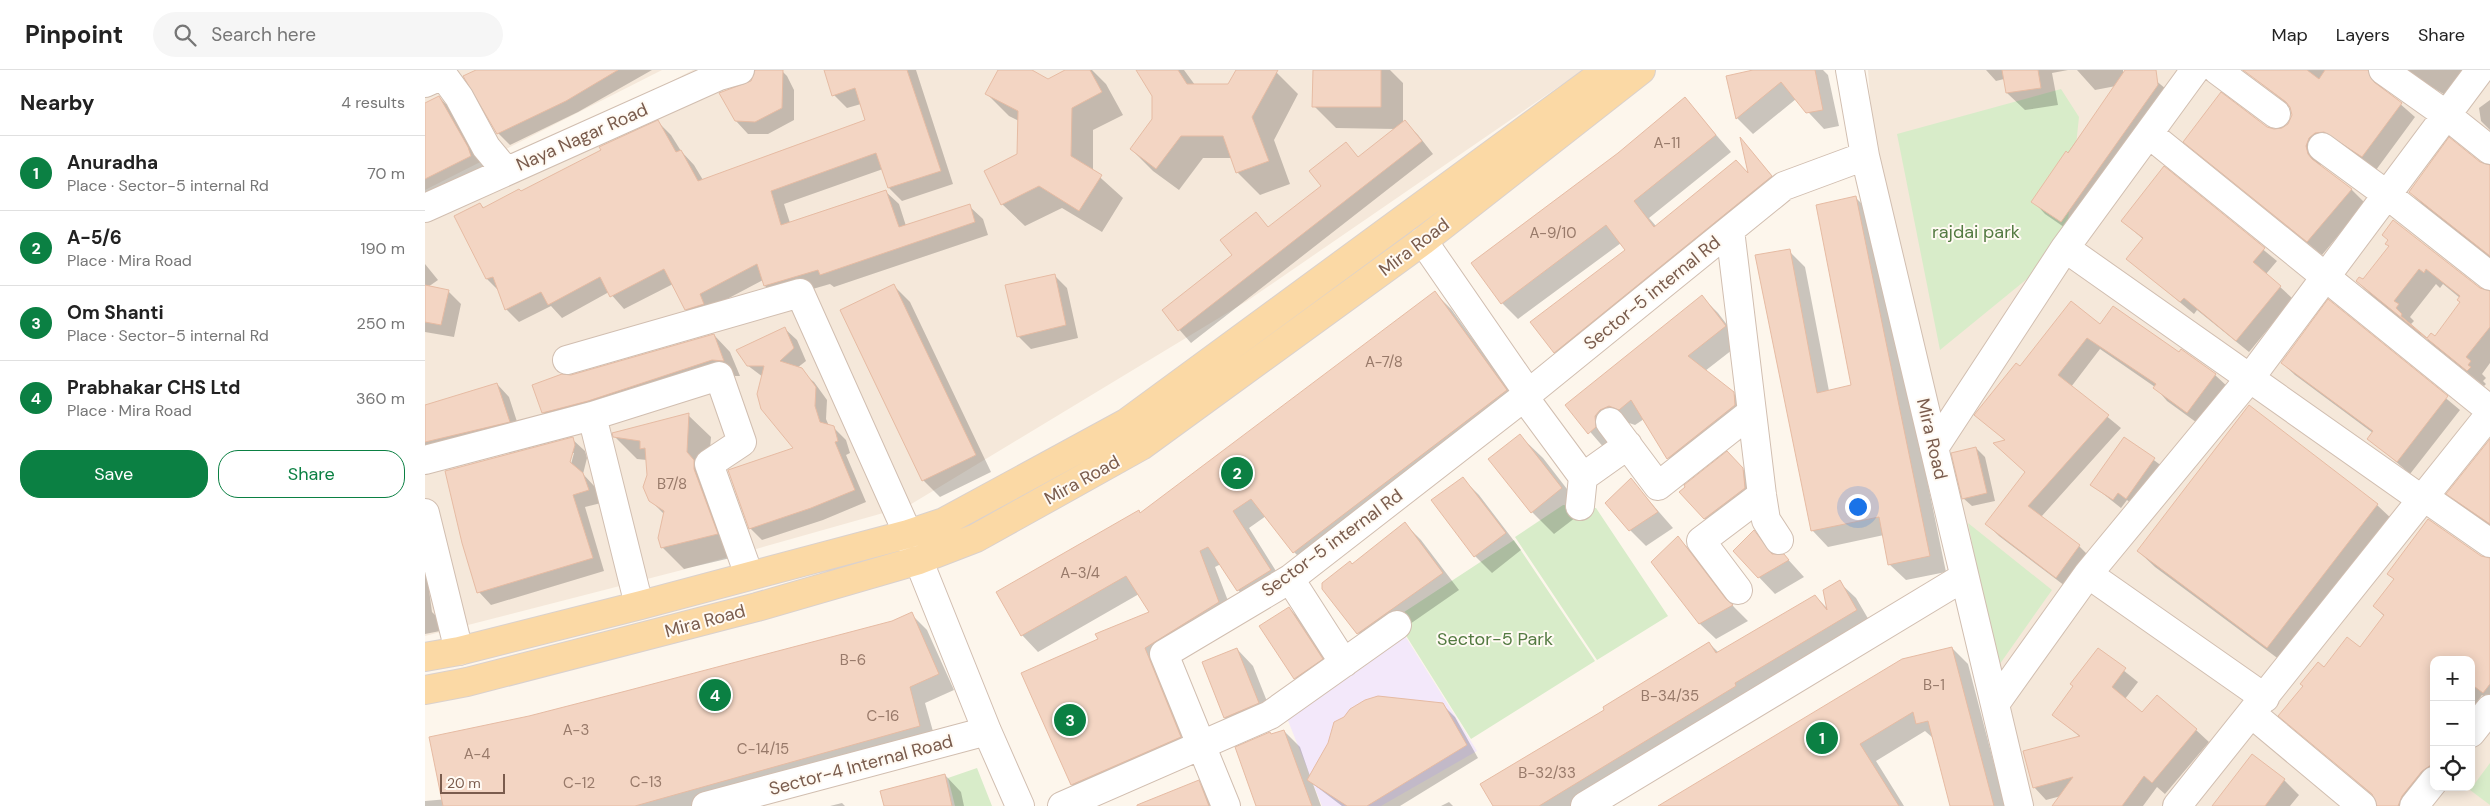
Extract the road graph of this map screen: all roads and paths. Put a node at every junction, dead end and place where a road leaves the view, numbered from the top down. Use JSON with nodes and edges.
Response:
{"nodes":[{"id":1,"x":740,"y":70,"type":"edge"},
{"id":2,"x":1607,"y":70,"type":"edge"},
{"id":3,"x":1641,"y":70,"type":"edge"},
{"id":4,"x":1850,"y":70,"type":"edge"},
{"id":5,"x":2195,"y":70,"type":"edge"},
{"id":6,"x":2217,"y":70,"type":"edge"},
{"id":7,"x":2383,"y":70,"type":"edge"},
{"id":8,"x":2480,"y":70,"type":"edge"},
{"id":9,"x":441,"y":76,"type":"edge"},
{"id":10,"x":2276,"y":114,"type":"dead end"},
{"id":11,"x":2445,"y":114,"type":"junction"},
{"id":12,"x":2149,"y":134,"type":"junction"},
{"id":13,"x":2322,"y":146,"type":"dead end"},
{"id":14,"x":2490,"y":150,"type":"edge"},
{"id":15,"x":1865,"y":156,"type":"junction"},
{"id":16,"x":506,"y":171,"type":"junction"},
{"id":17,"x":2387,"y":194,"type":"junction"},
{"id":18,"x":425,"y":208,"type":"edge"},
{"id":19,"x":1729,"y":230,"type":"junction"},
{"id":20,"x":1423,"y":241,"type":"junction"},
{"id":21,"x":2065,"y":248,"type":"junction"},
{"id":22,"x":2490,"y":276,"type":"edge"},
{"id":23,"x":2325,"y":278,"type":"junction"},
{"id":24,"x":567,"y":360,"type":"dead end"},
{"id":25,"x":2250,"y":378,"type":"junction"},
{"id":26,"x":1526,"y":395,"type":"junction"},
{"id":27,"x":1752,"y":412,"type":"junction"},
{"id":28,"x":2490,"y":412,"type":"edge"},
{"id":29,"x":592,"y":416,"type":"junction"},
{"id":30,"x":1611,"y":422,"type":"dead end"},
{"id":31,"x":1627,"y":445,"type":"junction"},
{"id":32,"x":1934,"y":448,"type":"junction"},
{"id":33,"x":425,"y":460,"type":"edge"},
{"id":34,"x":1583,"y":477,"type":"junction"},
{"id":35,"x":1762,"y":495,"type":"junction"},
{"id":36,"x":2422,"y":498,"type":"junction"},
{"id":37,"x":1581,"y":506,"type":"dead end"},
{"id":38,"x":425,"y":513,"type":"edge"},
{"id":39,"x":908,"y":534,"type":"junction"},
{"id":40,"x":1779,"y":540,"type":"dead end"},
{"id":41,"x":2490,"y":543,"type":"edge"},
{"id":42,"x":919,"y":560,"type":"junction"},
{"id":43,"x":2088,"y":574,"type":"junction"},
{"id":44,"x":749,"y":575,"type":"junction"},
{"id":45,"x":1964,"y":576,"type":"junction"},
{"id":46,"x":1289,"y":579,"type":"junction"},
{"id":47,"x":1738,"y":590,"type":"dead end"},
{"id":48,"x":639,"y":605,"type":"junction"},
{"id":49,"x":1397,"y":625,"type":"dead end"},
{"id":50,"x":459,"y":650,"type":"junction"},
{"id":51,"x":425,"y":657,"type":"edge"},
{"id":52,"x":1344,"y":663,"type":"junction"},
{"id":53,"x":425,"y":690,"type":"edge"},
{"id":54,"x":1995,"y":704,"type":"junction"},
{"id":55,"x":2258,"y":706,"type":"junction"},
{"id":56,"x":2490,"y":709,"type":"edge"},
{"id":57,"x":2475,"y":728,"type":"edge"},
{"id":58,"x":987,"y":731,"type":"junction"},
{"id":59,"x":1201,"y":746,"type":"junction"},
{"id":60,"x":2430,"y":786,"type":"edge"},
{"id":61,"x":706,"y":806,"type":"edge"},
{"id":62,"x":1020,"y":806,"type":"edge"},
{"id":63,"x":1062,"y":806,"type":"edge"},
{"id":64,"x":1226,"y":806,"type":"edge"},
{"id":65,"x":1585,"y":806,"type":"edge"},
{"id":66,"x":2019,"y":806,"type":"edge"},
{"id":67,"x":2177,"y":806,"type":"edge"},
{"id":68,"x":2361,"y":806,"type":"edge"},
{"id":69,"x":2414,"y":806,"type":"edge"}],
"edges":[{"from":1,"to":16,"type":"street","name":"Naya Nagar Road"},
{"from":2,"to":39,"type":"main road","name":"Mira Road"},
{"from":3,"to":20,"type":"main road","name":"Mira Road"},
{"from":4,"to":15,"type":"street","name":"Mira Road"},
{"from":5,"to":12,"type":"street"},
{"from":6,"to":10,"type":"street"},
{"from":7,"to":11,"type":"street"},
{"from":8,"to":11,"type":"street"},
{"from":9,"to":16,"type":"street"},
{"from":11,"to":14,"type":"street"},
{"from":11,"to":17,"type":"street"},
{"from":12,"to":21,"type":"street"},
{"from":12,"to":23,"type":"street"},
{"from":13,"to":17,"type":"street"},
{"from":15,"to":19,"type":"street","name":"Sector-5 internal Rd"},
{"from":15,"to":32,"type":"street","name":"Mira Road"},
{"from":16,"to":18,"type":"street","name":"Naya Nagar Road"},
{"from":17,"to":22,"type":"street"},
{"from":17,"to":23,"type":"street"},
{"from":19,"to":26,"type":"street","name":"Sector-5 internal Rd"},
{"from":19,"to":27,"type":"street","name":"Sector-5 internal Rd"},
{"from":20,"to":26,"type":"street"},
{"from":20,"to":42,"type":"main road","name":"Mira Road"},
{"from":21,"to":25,"type":"street"},
{"from":21,"to":32,"type":"street"},
{"from":23,"to":25,"type":"street"},
{"from":23,"to":28,"type":"street"},
{"from":24,"to":39,"type":"street"},
{"from":25,"to":36,"type":"street"},
{"from":25,"to":43,"type":"street"},
{"from":26,"to":34,"type":"street"},
{"from":26,"to":46,"type":"street","name":"Sector-5 internal Rd"},
{"from":27,"to":31,"type":"street"},
{"from":27,"to":35,"type":"street","name":"Sector-5 internal Rd"},
{"from":28,"to":36,"type":"street"},
{"from":29,"to":33,"type":"street"},
{"from":29,"to":44,"type":"street"},
{"from":29,"to":48,"type":"street"},
{"from":30,"to":31,"type":"street"},
{"from":31,"to":34,"type":"street"},
{"from":32,"to":45,"type":"street","name":"Mira Road"},
{"from":34,"to":37,"type":"street"},
{"from":35,"to":40,"type":"street","name":"Sector-5 internal Rd"},
{"from":35,"to":47,"type":"street"},
{"from":36,"to":41,"type":"street"},
{"from":36,"to":55,"type":"street"},
{"from":38,"to":50,"type":"street"},
{"from":39,"to":42,"type":"street"},
{"from":39,"to":44,"type":"main road","name":"Mira Road"},
{"from":42,"to":53,"type":"main road","name":"Mira Road"},
{"from":42,"to":58,"type":"street"},
{"from":43,"to":54,"type":"street"},
{"from":43,"to":55,"type":"street"},
{"from":44,"to":48,"type":"main road","name":"Mira Road"},
{"from":45,"to":54,"type":"street","name":"Mira Road"},
{"from":45,"to":65,"type":"street"},
{"from":46,"to":52,"type":"street"},
{"from":46,"to":59,"type":"street","name":"Sector-5 internal Rd"},
{"from":48,"to":50,"type":"main road","name":"Mira Road"},
{"from":49,"to":52,"type":"street"},
{"from":50,"to":51,"type":"main road","name":"Mira Road"},
{"from":52,"to":59,"type":"street"},
{"from":54,"to":66,"type":"street","name":"Mira Road"},
{"from":55,"to":67,"type":"street"},
{"from":55,"to":68,"type":"street"},
{"from":56,"to":57,"type":"street"},
{"from":58,"to":61,"type":"street","name":"Sector-4 Internal Road"},
{"from":58,"to":62,"type":"street"},
{"from":59,"to":63,"type":"street"},
{"from":59,"to":64,"type":"street","name":"Sector-5 internal Rd"},
{"from":60,"to":69,"type":"street"}]}
